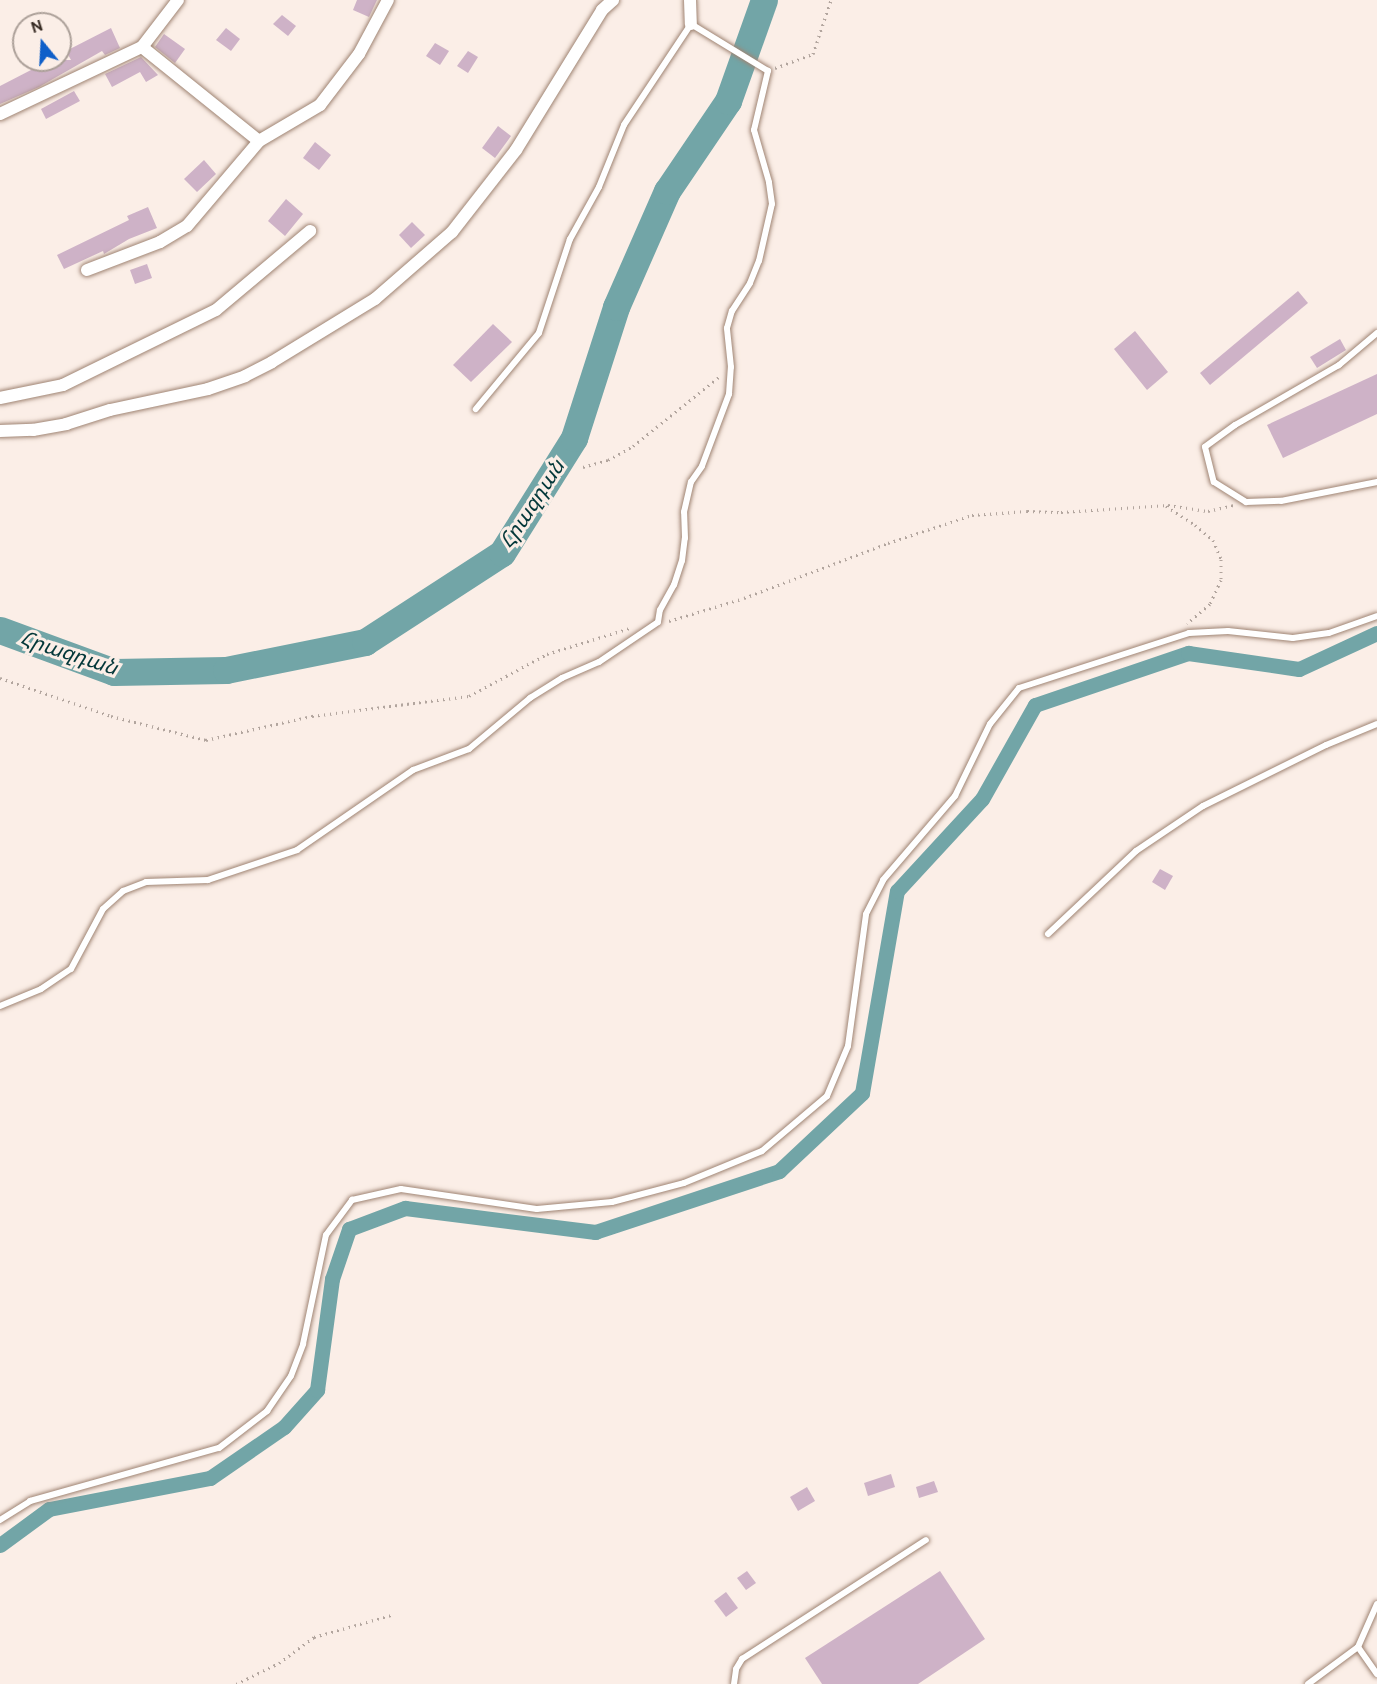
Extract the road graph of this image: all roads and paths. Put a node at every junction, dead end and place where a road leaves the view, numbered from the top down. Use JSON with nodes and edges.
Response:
{"nodes":[{"id":1,"x":178,"y":0,"type":"edge"},
{"id":2,"x":388,"y":0,"type":"edge"},
{"id":3,"x":613,"y":0,"type":"edge"},
{"id":4,"x":690,"y":0,"type":"edge"},
{"id":5,"x":831,"y":0,"type":"edge"},
{"id":6,"x":691,"y":24,"type":"junction"},
{"id":7,"x":142,"y":47,"type":"junction"},
{"id":8,"x":768,"y":71,"type":"junction"},
{"id":9,"x":0,"y":114,"type":"edge"},
{"id":10,"x":259,"y":141,"type":"junction"},
{"id":11,"x":310,"y":231,"type":"dead end"},
{"id":12,"x":87,"y":270,"type":"dead end"},
{"id":13,"x":1377,"y":333,"type":"edge"},
{"id":14,"x":731,"y":368,"type":"junction"},
{"id":15,"x":0,"y":398,"type":"edge"},
{"id":16,"x":476,"y":409,"type":"dead end"},
{"id":17,"x":0,"y":431,"type":"edge"},
{"id":18,"x":583,"y":467,"type":"dead end"},
{"id":19,"x":1377,"y":482,"type":"edge"},
{"id":20,"x":1246,"y":502,"type":"junction"},
{"id":21,"x":1165,"y":505,"type":"junction"},
{"id":22,"x":1377,"y":616,"type":"edge"},
{"id":23,"x":658,"y":622,"type":"junction"},
{"id":24,"x":1183,"y":627,"type":"dead end"},
{"id":25,"x":0,"y":678,"type":"edge"},
{"id":26,"x":1377,"y":724,"type":"edge"},
{"id":27,"x":1048,"y":934,"type":"dead end"},
{"id":28,"x":0,"y":1006,"type":"edge"},
{"id":29,"x":0,"y":1520,"type":"edge"},
{"id":30,"x":926,"y":1540,"type":"dead end"},
{"id":31,"x":1377,"y":1604,"type":"edge"},
{"id":32,"x":391,"y":1615,"type":"dead end"},
{"id":33,"x":1358,"y":1647,"type":"junction"},
{"id":34,"x":1377,"y":1674,"type":"edge"},
{"id":35,"x":236,"y":1684,"type":"edge"},
{"id":36,"x":734,"y":1684,"type":"edge"},
{"id":37,"x":1308,"y":1684,"type":"edge"}],
"edges":[{"from":1,"to":7,"type":"street"},
{"from":2,"to":10,"type":"street"},
{"from":3,"to":17,"type":"street"},
{"from":4,"to":6,"type":"street"},
{"from":5,"to":8,"type":"path"},
{"from":6,"to":8,"type":"lane"},
{"from":6,"to":16,"type":"lane"},
{"from":7,"to":9,"type":"street"},
{"from":7,"to":10,"type":"street"},
{"from":8,"to":14,"type":"lane"},
{"from":10,"to":12,"type":"street"},
{"from":11,"to":15,"type":"street"},
{"from":13,"to":20,"type":"lane"},
{"from":14,"to":18,"type":"path"},
{"from":14,"to":23,"type":"lane"},
{"from":19,"to":20,"type":"lane"},
{"from":20,"to":21,"type":"path"},
{"from":21,"to":23,"type":"path"},
{"from":21,"to":24,"type":"path"},
{"from":22,"to":29,"type":"lane"},
{"from":23,"to":25,"type":"path"},
{"from":23,"to":28,"type":"lane"},
{"from":26,"to":27,"type":"lane"},
{"from":30,"to":36,"type":"lane"},
{"from":31,"to":33,"type":"lane"},
{"from":32,"to":35,"type":"path"},
{"from":33,"to":34,"type":"lane"},
{"from":33,"to":37,"type":"lane"}]}
